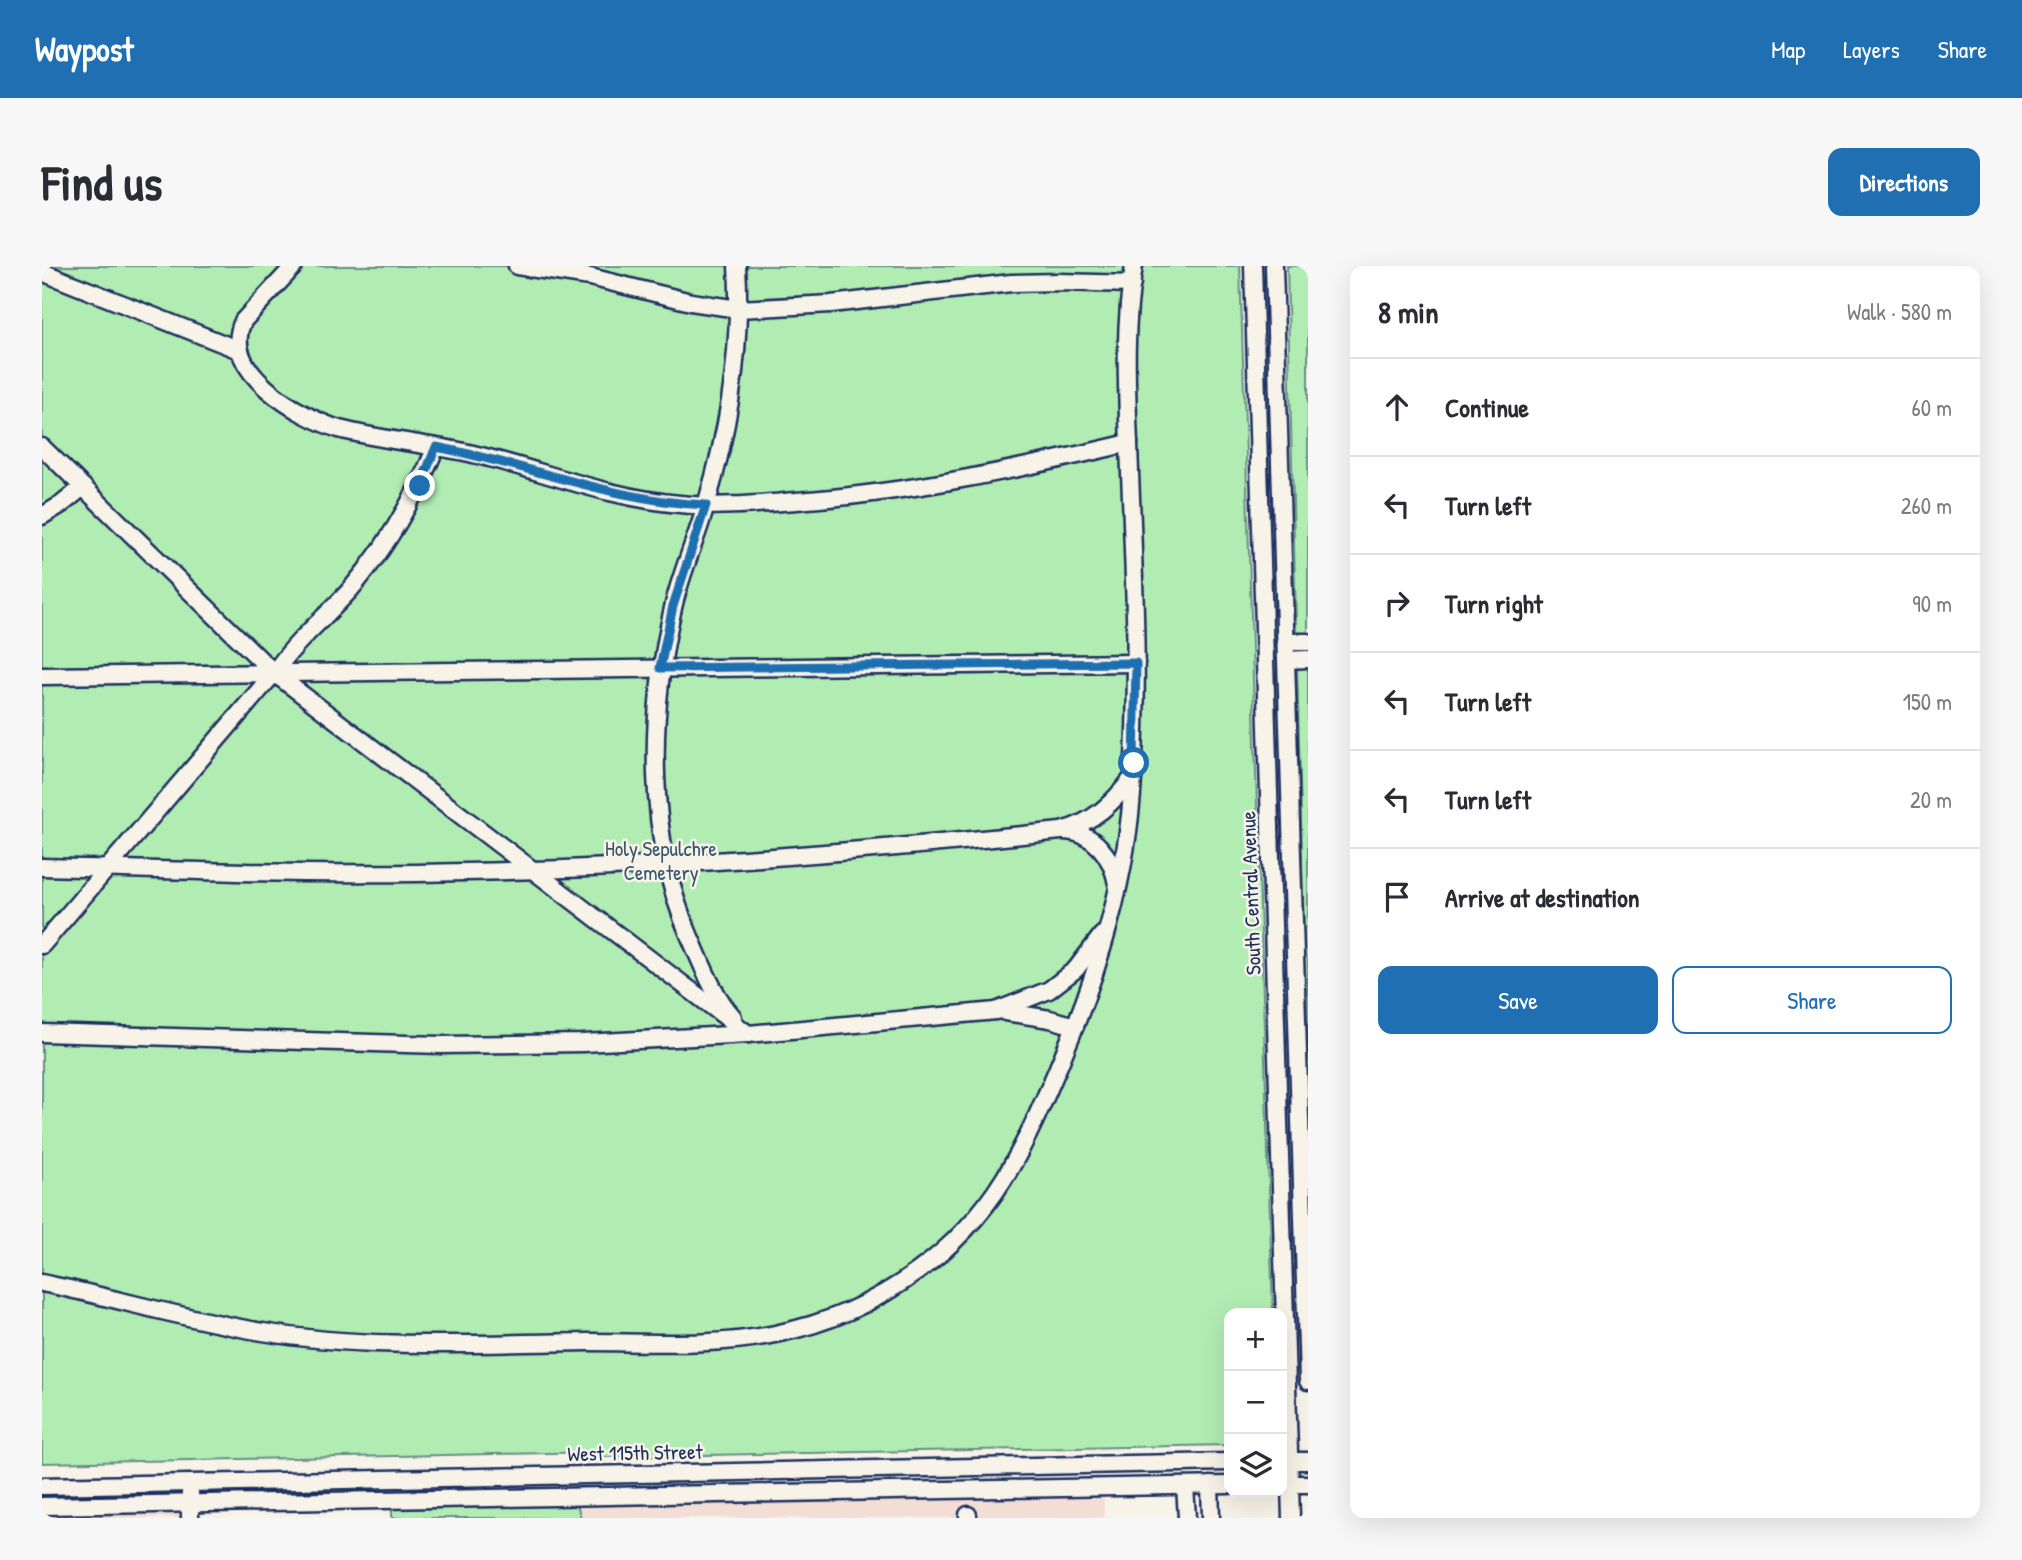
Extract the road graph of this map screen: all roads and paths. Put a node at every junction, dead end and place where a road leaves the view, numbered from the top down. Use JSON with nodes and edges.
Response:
{"nodes":[{"id":1,"x":294,"y":266,"type":"edge"},
{"id":2,"x":517,"y":266,"type":"edge"},
{"id":3,"x":737,"y":266,"type":"edge"},
{"id":4,"x":1134,"y":266,"type":"edge"},
{"id":5,"x":1253,"y":266,"type":"edge"},
{"id":6,"x":1274,"y":266,"type":"edge"},
{"id":7,"x":42,"y":272,"type":"edge"},
{"id":8,"x":1132,"y":284,"type":"junction"},
{"id":9,"x":738,"y":309,"type":"junction"},
{"id":10,"x":239,"y":350,"type":"junction"},
{"id":11,"x":1129,"y":443,"type":"junction"},
{"id":12,"x":42,"y":447,"type":"edge"},
{"id":13,"x":436,"y":447,"type":"junction"},
{"id":14,"x":83,"y":487,"type":"junction"},
{"id":15,"x":706,"y":505,"type":"junction"},
{"id":16,"x":42,"y":516,"type":"edge"},
{"id":17,"x":1286,"y":642,"type":"junction"},
{"id":18,"x":1308,"y":642,"type":"edge"},
{"id":19,"x":1308,"y":659,"type":"edge"},
{"id":20,"x":1286,"y":660,"type":"junction"},
{"id":21,"x":1136,"y":663,"type":"junction"},
{"id":22,"x":660,"y":668,"type":"junction"},
{"id":23,"x":274,"y":673,"type":"junction"},
{"id":24,"x":42,"y":676,"type":"edge"},
{"id":25,"x":1133,"y":777,"type":"junction"},
{"id":26,"x":1061,"y":831,"type":"junction"},
{"id":27,"x":667,"y":864,"type":"junction"},
{"id":28,"x":42,"y":867,"type":"edge"},
{"id":29,"x":107,"y":870,"type":"junction"},
{"id":30,"x":531,"y":871,"type":"junction"},
{"id":31,"x":1118,"y":891,"type":"junction"},
{"id":32,"x":1114,"y":911,"type":"junction"},
{"id":33,"x":42,"y":945,"type":"edge"},
{"id":34,"x":996,"y":1011,"type":"junction"},
{"id":35,"x":1075,"y":1026,"type":"junction"},
{"id":36,"x":42,"y":1033,"type":"edge"},
{"id":37,"x":748,"y":1034,"type":"junction"},
{"id":38,"x":1280,"y":1144,"type":"junction"},
{"id":39,"x":1304,"y":1144,"type":"edge"},
{"id":40,"x":42,"y":1285,"type":"edge"},
{"id":41,"x":1308,"y":1381,"type":"edge"},
{"id":42,"x":1285,"y":1434,"type":"edge"},
{"id":43,"x":1287,"y":1461,"type":"edge"},
{"id":44,"x":1308,"y":1461,"type":"edge"},
{"id":45,"x":1224,"y":1462,"type":"edge"},
{"id":46,"x":189,"y":1483,"type":"junction"},
{"id":47,"x":1287,"y":1484,"type":"edge"},
{"id":48,"x":1308,"y":1484,"type":"edge"},
{"id":49,"x":1224,"y":1485,"type":"edge"},
{"id":50,"x":42,"y":1486,"type":"edge"},
{"id":51,"x":1185,"y":1486,"type":"junction"},
{"id":52,"x":1210,"y":1486,"type":"junction"},
{"id":53,"x":1287,"y":1491,"type":"edge"},
{"id":54,"x":42,"y":1506,"type":"edge"},
{"id":55,"x":138,"y":1511,"type":"edge"},
{"id":56,"x":190,"y":1511,"type":"edge"},
{"id":57,"x":71,"y":1512,"type":"edge"},
{"id":58,"x":1187,"y":1518,"type":"edge"},
{"id":59,"x":1211,"y":1518,"type":"edge"},
{"id":60,"x":1291,"y":1518,"type":"edge"}],
"edges":[{"from":1,"to":10,"type":"street"},
{"from":2,"to":9,"type":"street"},
{"from":3,"to":9,"type":"street"},
{"from":4,"to":8,"type":"street"},
{"from":5,"to":38,"type":"street","name":"South Central Avenue"},
{"from":6,"to":17,"type":"street","name":"South Central Avenue"},
{"from":7,"to":10,"type":"street"},
{"from":8,"to":9,"type":"street"},
{"from":8,"to":11,"type":"street"},
{"from":9,"to":15,"type":"street"},
{"from":10,"to":13,"type":"street"},
{"from":11,"to":15,"type":"street"},
{"from":11,"to":21,"type":"street"},
{"from":12,"to":14,"type":"street"},
{"from":13,"to":15,"type":"street"},
{"from":13,"to":23,"type":"street"},
{"from":14,"to":16,"type":"street"},
{"from":14,"to":23,"type":"street"},
{"from":15,"to":22,"type":"street"},
{"from":17,"to":18,"type":"street"},
{"from":17,"to":20,"type":"street","name":"South Central Avenue"},
{"from":19,"to":20,"type":"street"},
{"from":20,"to":39,"type":"street","name":"South Central Avenue"},
{"from":21,"to":22,"type":"street"},
{"from":21,"to":25,"type":"street"},
{"from":22,"to":23,"type":"street"},
{"from":22,"to":27,"type":"street"},
{"from":23,"to":24,"type":"street"},
{"from":23,"to":29,"type":"street"},
{"from":23,"to":30,"type":"street"},
{"from":25,"to":26,"type":"street"},
{"from":25,"to":31,"type":"street"},
{"from":26,"to":27,"type":"street"},
{"from":26,"to":31,"type":"street"},
{"from":27,"to":30,"type":"street"},
{"from":27,"to":37,"type":"street"},
{"from":28,"to":29,"type":"street"},
{"from":29,"to":30,"type":"street"},
{"from":29,"to":33,"type":"street"},
{"from":30,"to":37,"type":"street"},
{"from":31,"to":32,"type":"street"},
{"from":32,"to":34,"type":"street"},
{"from":32,"to":35,"type":"street"},
{"from":34,"to":35,"type":"street"},
{"from":34,"to":37,"type":"street"},
{"from":35,"to":40,"type":"street"},
{"from":36,"to":37,"type":"street"},
{"from":38,"to":39,"type":"street"},
{"from":38,"to":42,"type":"street","name":"South Central Avenue"},
{"from":39,"to":41,"type":"street","name":"South Central Avenue"},
{"from":43,"to":44,"type":"street"},
{"from":45,"to":46,"type":"street","name":"West 115th Street"},
{"from":46,"to":50,"type":"street","name":"West 115th Street"},
{"from":46,"to":56,"type":"street"},
{"from":47,"to":48,"type":"street"},
{"from":49,"to":52,"type":"street","name":"West 115th Street"},
{"from":51,"to":52,"type":"street","name":"West 115th Street"},
{"from":51,"to":56,"type":"street","name":"West 115th Street"},
{"from":51,"to":58,"type":"street"},
{"from":52,"to":59,"type":"street"},
{"from":53,"to":60,"type":"street","name":"South Central Avenue"},
{"from":54,"to":57,"type":"street","name":"West 115th Street"},
{"from":55,"to":56,"type":"street","name":"West 115th Street"},
{"from":55,"to":57,"type":"street","name":"West 115th Street"}]}
